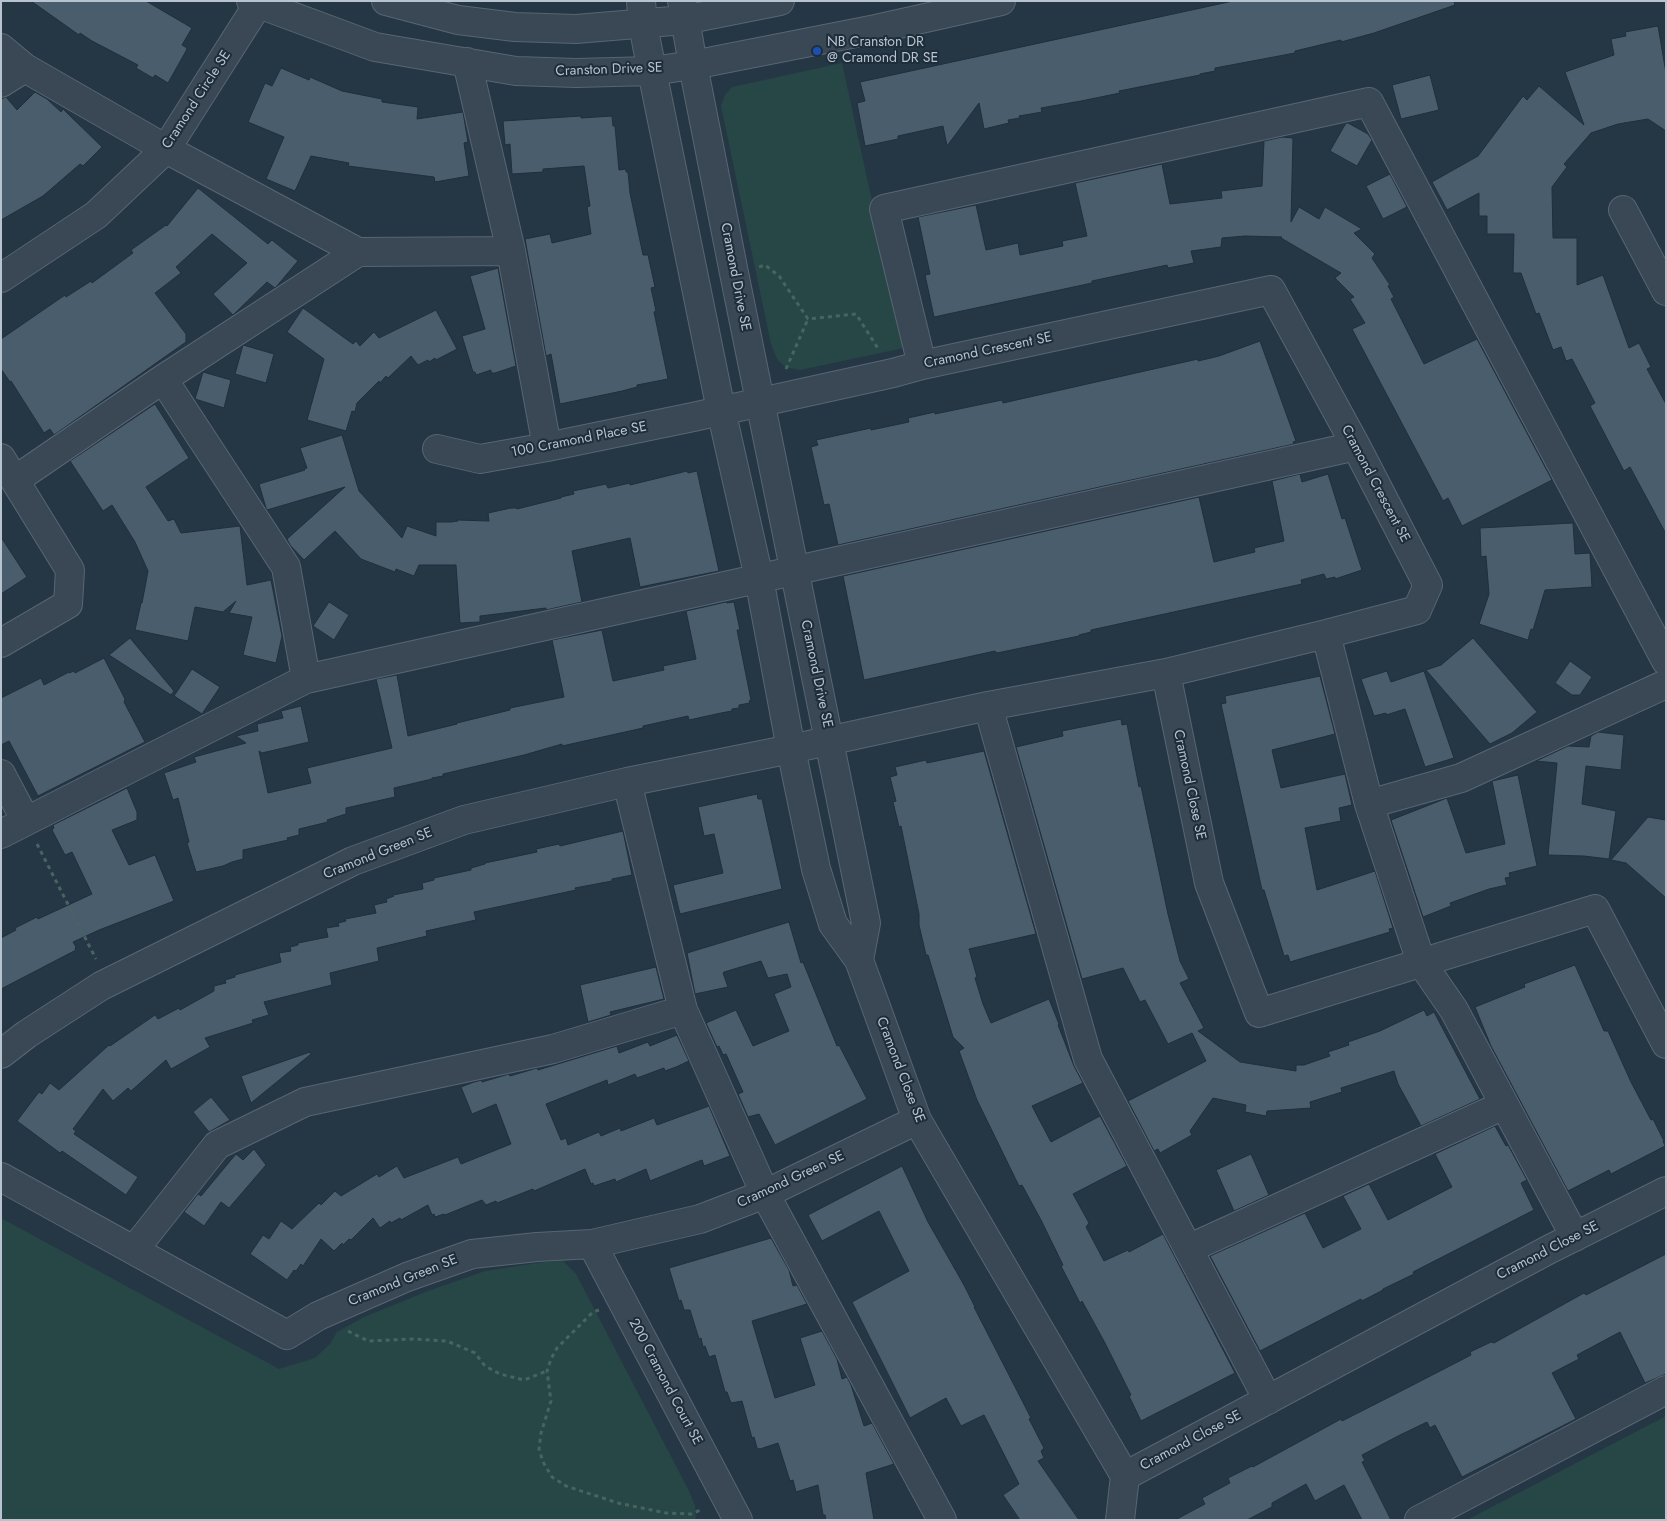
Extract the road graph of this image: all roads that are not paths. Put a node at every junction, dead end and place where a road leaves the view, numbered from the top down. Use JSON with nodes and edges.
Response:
{"nodes":[{"id":1,"x":386,"y":1,"type":"edge"},
{"id":2,"x":780,"y":1,"type":"edge"},
{"id":3,"x":1001,"y":1,"type":"edge"},
{"id":4,"x":256,"y":3,"type":"edge"},
{"id":5,"x":683,"y":10,"type":"edge"},
{"id":6,"x":642,"y":13,"type":"edge"},
{"id":7,"x":1,"y":48,"type":"edge"},
{"id":8,"x":467,"y":62,"type":"junction"},
{"id":9,"x":693,"y":65,"type":"junction"},
{"id":10,"x":25,"y":68,"type":"junction"},
{"id":11,"x":652,"y":71,"type":"junction"},
{"id":12,"x":1,"y":83,"type":"edge"},
{"id":13,"x":166,"y":149,"type":"junction"},
{"id":14,"x":1623,"y":210,"type":"dead end"},
{"id":15,"x":511,"y":251,"type":"junction"},
{"id":16,"x":358,"y":252,"type":"junction"},
{"id":17,"x":1,"y":278,"type":"edge"},
{"id":18,"x":1666,"y":290,"type":"edge"},
{"id":19,"x":922,"y":365,"type":"junction"},
{"id":20,"x":163,"y":379,"type":"junction"},
{"id":21,"x":760,"y":402,"type":"junction"},
{"id":22,"x":721,"y":410,"type":"junction"},
{"id":23,"x":1356,"y":446,"type":"junction"},
{"id":24,"x":547,"y":447,"type":"junction"},
{"id":25,"x":437,"y":449,"type":"dead end"},
{"id":26,"x":8,"y":469,"type":"edge"},
{"id":27,"x":794,"y":571,"type":"junction"},
{"id":28,"x":759,"y":578,"type":"junction"},
{"id":29,"x":1326,"y":634,"type":"junction"},
{"id":30,"x":1,"y":643,"type":"edge"},
{"id":31,"x":1666,"y":661,"type":"edge"},
{"id":32,"x":1166,"y":673,"type":"junction"},
{"id":33,"x":306,"y":679,"type":"junction"},
{"id":34,"x":1666,"y":684,"type":"edge"},
{"id":35,"x":988,"y":706,"type":"junction"},
{"id":36,"x":829,"y":741,"type":"junction"},
{"id":37,"x":790,"y":749,"type":"junction"},
{"id":38,"x":1,"y":774,"type":"edge"},
{"id":39,"x":627,"y":782,"type":"junction"},
{"id":40,"x":1369,"y":804,"type":"junction"},
{"id":41,"x":26,"y":821,"type":"junction"},
{"id":42,"x":1,"y":834,"type":"edge"},
{"id":43,"x":859,"y":960,"type":"junction"},
{"id":44,"x":1421,"y":962,"type":"junction"},
{"id":45,"x":683,"y":1010,"type":"junction"},
{"id":46,"x":1666,"y":1044,"type":"edge"},
{"id":47,"x":1,"y":1054,"type":"edge"},
{"id":48,"x":1504,"y":1105,"type":"junction"},
{"id":49,"x":917,"y":1120,"type":"junction"},
{"id":50,"x":1,"y":1177,"type":"edge"},
{"id":51,"x":1666,"y":1191,"type":"edge"},
{"id":52,"x":765,"y":1194,"type":"junction"},
{"id":53,"x":1575,"y":1237,"type":"junction"},
{"id":54,"x":592,"y":1244,"type":"junction"},
{"id":55,"x":1188,"y":1249,"type":"junction"},
{"id":56,"x":134,"y":1250,"type":"junction"},
{"id":57,"x":1666,"y":1390,"type":"edge"},
{"id":58,"x":1268,"y":1400,"type":"junction"},
{"id":59,"x":1125,"y":1476,"type":"junction"},
{"id":60,"x":732,"y":1510,"type":"edge"},
{"id":61,"x":942,"y":1520,"type":"edge"},
{"id":62,"x":1120,"y":1520,"type":"edge"},
{"id":63,"x":1419,"y":1520,"type":"edge"}],
"edges":[{"from":1,"to":6,"type":"street"},
{"from":2,"to":5,"type":"street"},
{"from":3,"to":9,"type":"street","name":"Cranston Drive SE"},
{"from":4,"to":8,"type":"street","name":"Cranston Drive SE"},
{"from":4,"to":13,"type":"street","name":"Cramond Circle SE"},
{"from":5,"to":6,"type":"street"},
{"from":5,"to":9,"type":"street","name":"Cramond Drive SE"},
{"from":6,"to":11,"type":"street"},
{"from":7,"to":10,"type":"street"},
{"from":8,"to":11,"type":"street","name":"Cranston Drive SE"},
{"from":8,"to":15,"type":"street"},
{"from":9,"to":11,"type":"street","name":"Cranston Drive SE"},
{"from":9,"to":21,"type":"street","name":"Cramond Drive SE"},
{"from":10,"to":12,"type":"street"},
{"from":10,"to":13,"type":"street"},
{"from":11,"to":22,"type":"street"},
{"from":13,"to":16,"type":"street"},
{"from":13,"to":17,"type":"street","name":"Cramond Circle SE"},
{"from":14,"to":18,"type":"street"},
{"from":15,"to":16,"type":"street"},
{"from":15,"to":24,"type":"street"},
{"from":16,"to":20,"type":"street"},
{"from":19,"to":21,"type":"street","name":"Cramond Crescent SE"},
{"from":19,"to":23,"type":"street","name":"Cramond Crescent SE"},
{"from":19,"to":31,"type":"street"},
{"from":20,"to":26,"type":"street"},
{"from":20,"to":33,"type":"street"},
{"from":21,"to":22,"type":"street","name":"Cramond Crescent SE"},
{"from":21,"to":27,"type":"street","name":"Cramond Drive SE"},
{"from":22,"to":24,"type":"street","name":"100 Cramond Place SE"},
{"from":22,"to":28,"type":"street"},
{"from":23,"to":27,"type":"street"},
{"from":23,"to":29,"type":"street","name":"Cramond Crescent SE"},
{"from":24,"to":25,"type":"street","name":"100 Cramond Place SE"},
{"from":26,"to":30,"type":"street"},
{"from":27,"to":28,"type":"street"},
{"from":27,"to":36,"type":"street","name":"Cramond Drive SE"},
{"from":28,"to":33,"type":"street"},
{"from":28,"to":37,"type":"street"},
{"from":29,"to":32,"type":"street","name":"Cramond Crescent SE"},
{"from":29,"to":40,"type":"street"},
{"from":32,"to":35,"type":"street","name":"Cramond Crescent SE"},
{"from":32,"to":44,"type":"street","name":"Cramond Close SE"},
{"from":33,"to":41,"type":"street"},
{"from":34,"to":40,"type":"street"},
{"from":35,"to":36,"type":"street","name":"Cramond Crescent SE"},
{"from":35,"to":55,"type":"street"},
{"from":36,"to":37,"type":"street","name":"Cramond Drive SE"},
{"from":36,"to":43,"type":"street"},
{"from":37,"to":39,"type":"street","name":"Cramond Green SE"},
{"from":37,"to":43,"type":"street","name":"Cramond Close SE"},
{"from":38,"to":41,"type":"street"},
{"from":39,"to":45,"type":"street"},
{"from":39,"to":47,"type":"street","name":"Cramond Green SE"},
{"from":40,"to":44,"type":"street"},
{"from":41,"to":42,"type":"street"},
{"from":43,"to":49,"type":"street","name":"Cramond Close SE"},
{"from":44,"to":46,"type":"street","name":"Cramond Close SE"},
{"from":44,"to":48,"type":"street"},
{"from":45,"to":52,"type":"street"},
{"from":45,"to":56,"type":"street"},
{"from":48,"to":53,"type":"street"},
{"from":48,"to":55,"type":"street"},
{"from":49,"to":52,"type":"street","name":"Cramond Green SE"},
{"from":49,"to":59,"type":"street","name":"Cramond Close SE"},
{"from":50,"to":56,"type":"street","name":"Cramond Green SE"},
{"from":51,"to":53,"type":"street","name":"Cramond Close SE"},
{"from":52,"to":54,"type":"street","name":"Cramond Green SE"},
{"from":52,"to":61,"type":"street"},
{"from":53,"to":58,"type":"street","name":"Cramond Close SE"},
{"from":54,"to":56,"type":"street","name":"Cramond Green SE"},
{"from":54,"to":60,"type":"street","name":"200 Cramond Court SE"},
{"from":55,"to":58,"type":"street"},
{"from":57,"to":63,"type":"street"},
{"from":58,"to":59,"type":"street","name":"Cramond Close SE"},
{"from":59,"to":62,"type":"street"}]}
